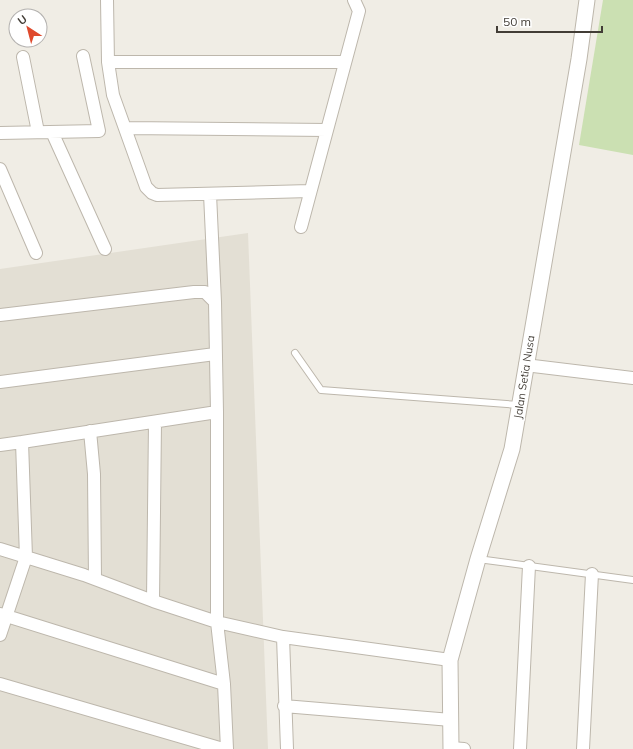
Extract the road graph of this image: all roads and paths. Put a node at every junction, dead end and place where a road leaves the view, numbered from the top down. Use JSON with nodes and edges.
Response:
{"nodes":[{"id":1,"x":107,"y":0,"type":"edge"},
{"id":2,"x":354,"y":0,"type":"edge"},
{"id":3,"x":587,"y":0,"type":"edge"},
{"id":4,"x":83,"y":56,"type":"dead end"},
{"id":5,"x":23,"y":57,"type":"dead end"},
{"id":6,"x":108,"y":62,"type":"junction"},
{"id":7,"x":346,"y":62,"type":"junction"},
{"id":8,"x":125,"y":128,"type":"junction"},
{"id":9,"x":327,"y":130,"type":"junction"},
{"id":10,"x":38,"y":132,"type":"junction"},
{"id":11,"x":52,"y":132,"type":"junction"},
{"id":12,"x":0,"y":133,"type":"edge"},
{"id":13,"x":0,"y":169,"type":"edge"},
{"id":14,"x":310,"y":191,"type":"junction"},
{"id":15,"x":210,"y":194,"type":"junction"},
{"id":16,"x":300,"y":227,"type":"dead end"},
{"id":17,"x":104,"y":249,"type":"dead end"},
{"id":18,"x":36,"y":252,"type":"dead end"},
{"id":19,"x":215,"y":302,"type":"junction"},
{"id":20,"x":0,"y":315,"type":"edge"},
{"id":21,"x":295,"y":353,"type":"dead end"},
{"id":22,"x":214,"y":354,"type":"junction"},
{"id":23,"x":525,"y":365,"type":"junction"},
{"id":24,"x":633,"y":378,"type":"edge"},
{"id":25,"x":0,"y":382,"type":"edge"},
{"id":26,"x":519,"y":406,"type":"junction"},
{"id":27,"x":217,"y":412,"type":"junction"},
{"id":28,"x":155,"y":422,"type":"junction"},
{"id":29,"x":90,"y":431,"type":"junction"},
{"id":30,"x":22,"y":442,"type":"junction"},
{"id":31,"x":0,"y":444,"type":"edge"},
{"id":32,"x":0,"y":549,"type":"edge"},
{"id":33,"x":26,"y":557,"type":"junction"},
{"id":34,"x":478,"y":559,"type":"junction"},
{"id":35,"x":529,"y":566,"type":"junction"},
{"id":36,"x":592,"y":574,"type":"junction"},
{"id":37,"x":95,"y":578,"type":"junction"},
{"id":38,"x":633,"y":580,"type":"edge"},
{"id":39,"x":153,"y":601,"type":"junction"},
{"id":40,"x":3,"y":615,"type":"edge"},
{"id":41,"x":217,"y":622,"type":"junction"},
{"id":42,"x":0,"y":635,"type":"edge"},
{"id":43,"x":283,"y":637,"type":"junction"},
{"id":44,"x":450,"y":660,"type":"junction"},
{"id":45,"x":0,"y":684,"type":"edge"},
{"id":46,"x":224,"y":684,"type":"junction"},
{"id":47,"x":284,"y":706,"type":"junction"},
{"id":48,"x":451,"y":720,"type":"junction"},
{"id":49,"x":223,"y":749,"type":"edge"},
{"id":50,"x":227,"y":749,"type":"edge"},
{"id":51,"x":287,"y":749,"type":"edge"},
{"id":52,"x":455,"y":749,"type":"edge"},
{"id":53,"x":520,"y":749,"type":"edge"},
{"id":54,"x":583,"y":749,"type":"edge"}],
"edges":[{"from":1,"to":6,"type":"street"},
{"from":2,"to":7,"type":"street"},
{"from":3,"to":23,"type":"street","name":"Jalan Setia Nusa"},
{"from":4,"to":11,"type":"street"},
{"from":5,"to":10,"type":"street"},
{"from":6,"to":7,"type":"street"},
{"from":6,"to":8,"type":"street"},
{"from":7,"to":9,"type":"street"},
{"from":8,"to":9,"type":"street"},
{"from":8,"to":15,"type":"street"},
{"from":9,"to":14,"type":"street"},
{"from":10,"to":11,"type":"street"},
{"from":10,"to":12,"type":"street"},
{"from":11,"to":17,"type":"street"},
{"from":13,"to":18,"type":"street"},
{"from":14,"to":15,"type":"street"},
{"from":14,"to":16,"type":"street"},
{"from":15,"to":19,"type":"street"},
{"from":19,"to":20,"type":"street"},
{"from":19,"to":22,"type":"street"},
{"from":21,"to":26,"type":"lane"},
{"from":22,"to":25,"type":"street"},
{"from":22,"to":27,"type":"street"},
{"from":23,"to":24,"type":"street"},
{"from":23,"to":26,"type":"street","name":"Jalan Setia Nusa"},
{"from":26,"to":34,"type":"street","name":"Jalan Setia Nusa"},
{"from":27,"to":28,"type":"street"},
{"from":27,"to":41,"type":"street"},
{"from":28,"to":29,"type":"street"},
{"from":28,"to":39,"type":"street"},
{"from":29,"to":30,"type":"street"},
{"from":29,"to":37,"type":"street"},
{"from":30,"to":31,"type":"street"},
{"from":30,"to":33,"type":"street"},
{"from":32,"to":33,"type":"street"},
{"from":33,"to":37,"type":"street"},
{"from":33,"to":40,"type":"street"},
{"from":34,"to":35,"type":"lane"},
{"from":34,"to":44,"type":"street","name":"Jalan Setia Nusa"},
{"from":35,"to":36,"type":"lane"},
{"from":35,"to":53,"type":"street"},
{"from":36,"to":38,"type":"lane"},
{"from":36,"to":54,"type":"street"},
{"from":37,"to":39,"type":"street"},
{"from":39,"to":41,"type":"street"},
{"from":40,"to":42,"type":"street"},
{"from":40,"to":46,"type":"street"},
{"from":41,"to":43,"type":"street"},
{"from":41,"to":46,"type":"street"},
{"from":43,"to":44,"type":"street"},
{"from":43,"to":47,"type":"street"},
{"from":44,"to":48,"type":"street","name":"Jalan Setia Nusa"},
{"from":45,"to":49,"type":"street"},
{"from":46,"to":50,"type":"street"},
{"from":47,"to":48,"type":"street"},
{"from":47,"to":51,"type":"street"},
{"from":48,"to":52,"type":"street","name":"Jalan Setia Nusa"}]}
